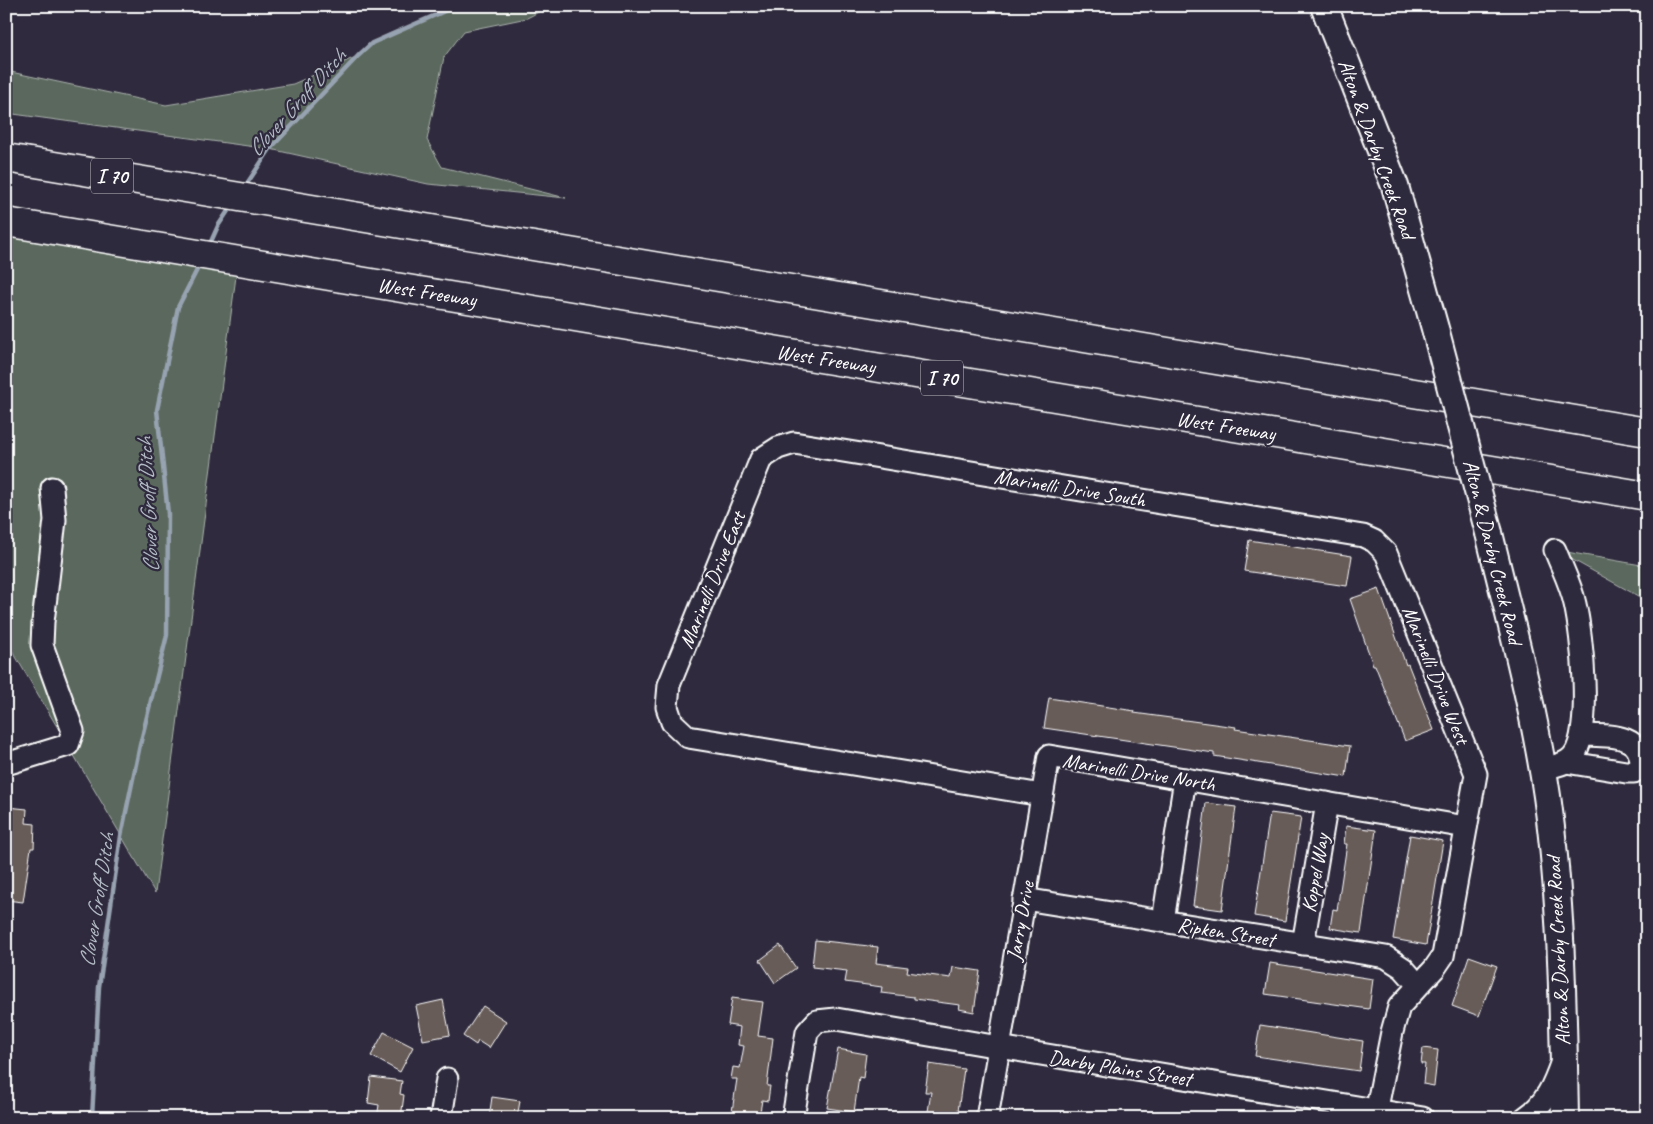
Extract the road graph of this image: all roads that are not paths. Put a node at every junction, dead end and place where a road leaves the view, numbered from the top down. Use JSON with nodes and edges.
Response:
{"nodes":[{"id":1,"x":1324,"y":6,"type":"edge"},
{"id":2,"x":6,"y":158,"type":"edge"},
{"id":3,"x":6,"y":222,"type":"edge"},
{"id":4,"x":1647,"y":432,"type":"edge"},
{"id":5,"x":778,"y":448,"type":"joint"},
{"id":6,"x":52,"y":488,"type":"dead end"},
{"id":7,"x":1647,"y":496,"type":"edge"},
{"id":8,"x":1363,"y":536,"type":"joint"},
{"id":9,"x":1555,"y":550,"type":"dead end"},
{"id":10,"x":672,"y":722,"type":"joint"},
{"id":11,"x":1582,"y":735,"type":"junction"},
{"id":12,"x":1566,"y":762,"type":"junction"},
{"id":13,"x":6,"y":764,"type":"edge"},
{"id":14,"x":1542,"y":769,"type":"junction"},
{"id":15,"x":1185,"y":779,"type":"junction"},
{"id":16,"x":1042,"y":795,"type":"junction"},
{"id":17,"x":1327,"y":803,"type":"junction"},
{"id":18,"x":1466,"y":827,"type":"junction"},
{"id":19,"x":1024,"y":900,"type":"junction"},
{"id":20,"x":1163,"y":922,"type":"junction"},
{"id":21,"x":1303,"y":944,"type":"junction"},
{"id":22,"x":1418,"y":985,"type":"junction"},
{"id":23,"x":999,"y":1048,"type":"junction"},
{"id":24,"x":1564,"y":1056,"type":"junction"},
{"id":25,"x":447,"y":1079,"type":"dead end"},
{"id":26,"x":1376,"y":1114,"type":"edge"},
{"id":27,"x":440,"y":1118,"type":"edge"},
{"id":28,"x":792,"y":1118,"type":"edge"},
{"id":29,"x":987,"y":1118,"type":"edge"},
{"id":30,"x":1423,"y":1118,"type":"edge"},
{"id":31,"x":1525,"y":1118,"type":"edge"},
{"id":32,"x":1565,"y":1118,"type":"edge"}],
"edges":[{"from":1,"to":14,"type":"main road","name":"Alton & Darby Creek Road","bridge":true},
{"from":2,"to":4,"type":"highway","number":"I 70"},
{"from":3,"to":7,"type":"highway","name":"West Freeway","number":"I 70"},
{"from":5,"to":8,"type":"street","name":"Marinelli Drive South"},
{"from":5,"to":10,"type":"street","name":"Marinelli Drive East"},
{"from":6,"to":13,"type":"street"},
{"from":8,"to":18,"type":"street","name":"Marinelli Drive West"},
{"from":9,"to":11,"type":"street"},
{"from":10,"to":16,"type":"street","name":"Marinelli Drive North"},
{"from":11,"to":12,"type":"street"},
{"from":11,"to":12,"type":"street"},
{"from":12,"to":14,"type":"street"},
{"from":14,"to":24,"type":"main road","name":"Alton & Darby Creek Road"},
{"from":15,"to":16,"type":"street","name":"Marinelli Drive North"},
{"from":15,"to":17,"type":"street","name":"Marinelli Drive North"},
{"from":15,"to":20,"type":"street"},
{"from":16,"to":19,"type":"street","name":"Jarry Drive"},
{"from":17,"to":18,"type":"street","name":"Marinelli Drive North"},
{"from":17,"to":21,"type":"street","name":"Koppel Way"},
{"from":18,"to":22,"type":"street","name":"Marinelli Drive West"},
{"from":19,"to":20,"type":"street","name":"Ripken Street"},
{"from":19,"to":23,"type":"street","name":"Jarry Drive"},
{"from":20,"to":21,"type":"street","name":"Ripken Street"},
{"from":21,"to":22,"type":"street","name":"Ripken Street"},
{"from":22,"to":26,"type":"street","name":"Marinelli Drive West"},
{"from":23,"to":26,"type":"street","name":"Darby Plains Street"},
{"from":23,"to":28,"type":"street","name":"Darby Plains Street"},
{"from":23,"to":29,"type":"street","name":"Jarry Drive"},
{"from":24,"to":31,"type":"street"},
{"from":24,"to":32,"type":"main road","name":"Alton & Darby Creek Road"},
{"from":25,"to":27,"type":"street"},
{"from":26,"to":30,"type":"street","name":"Darby Plains Street"}]}
